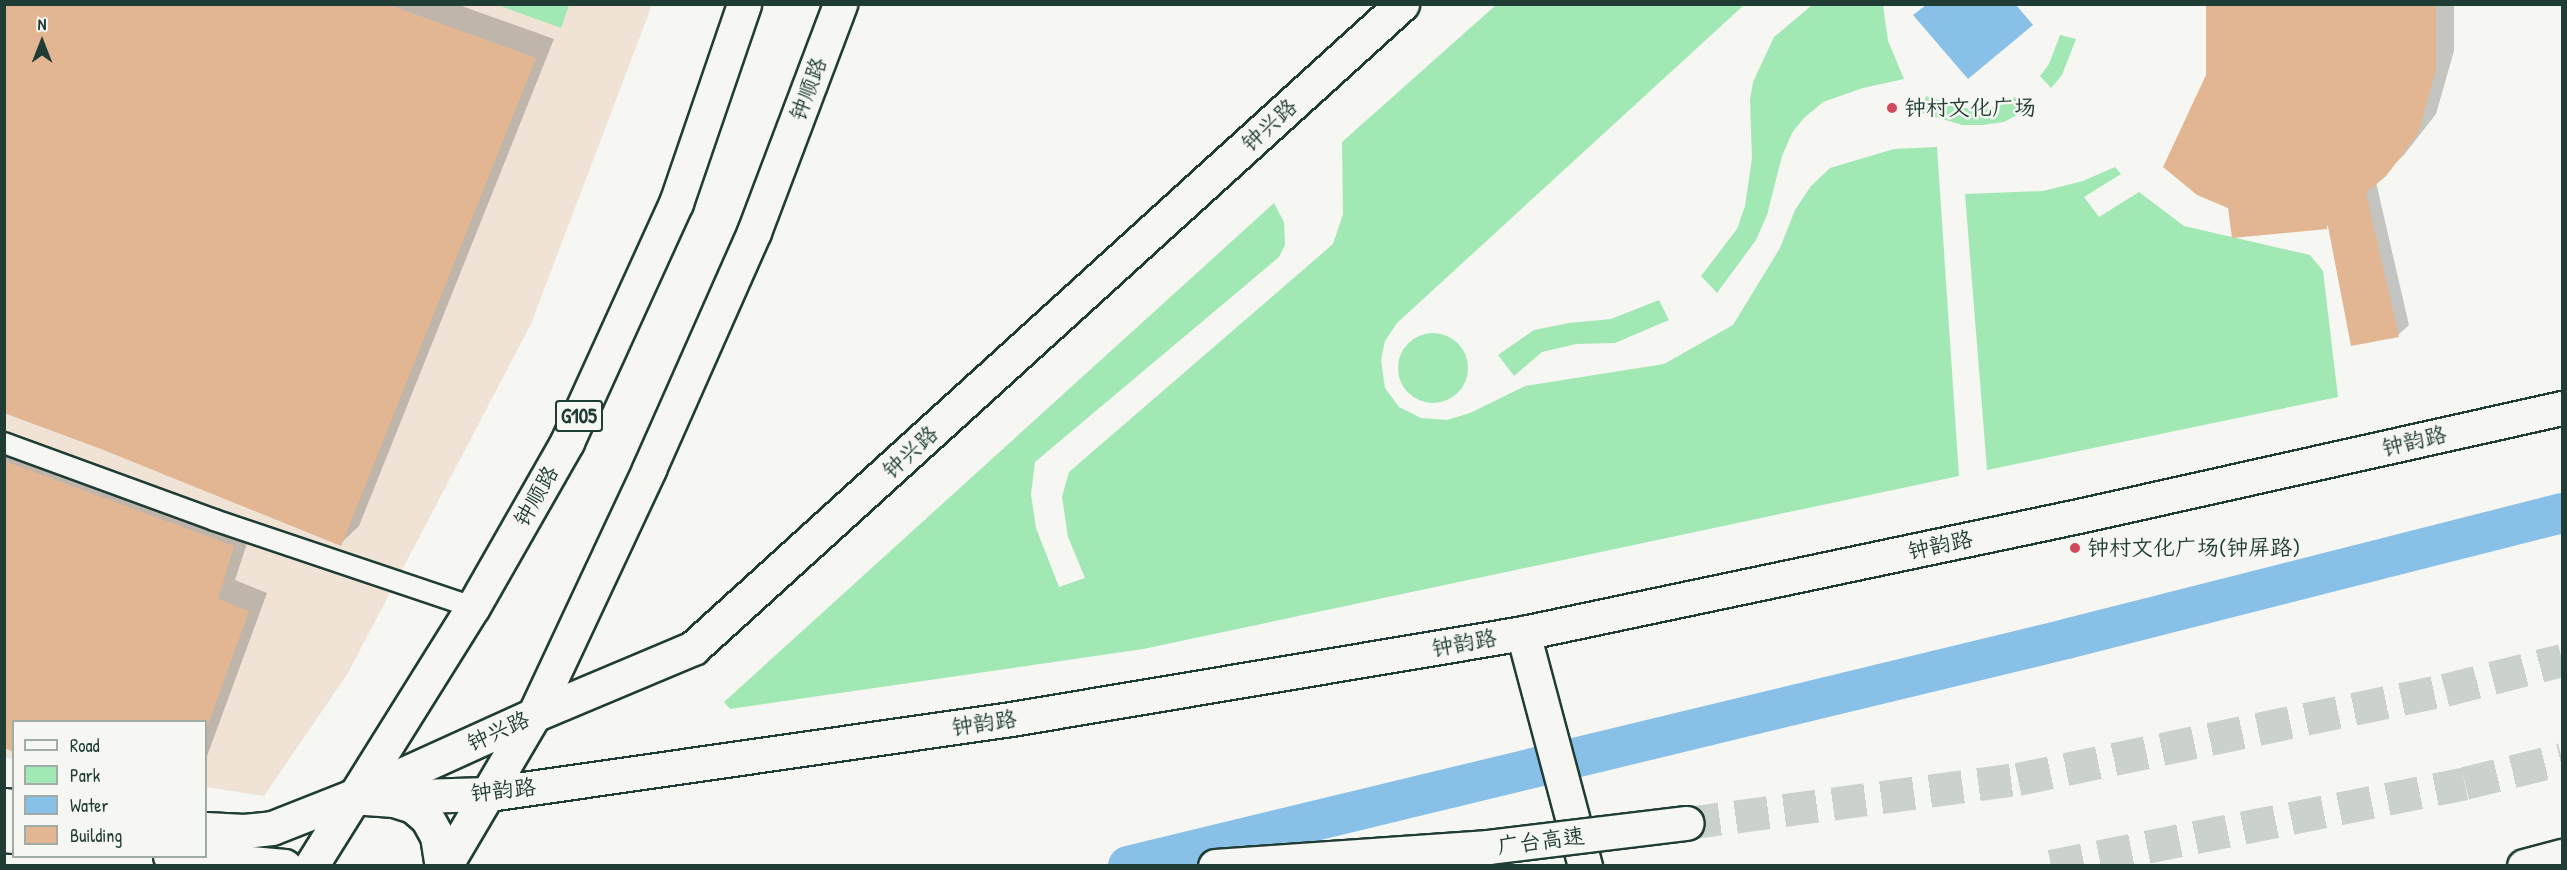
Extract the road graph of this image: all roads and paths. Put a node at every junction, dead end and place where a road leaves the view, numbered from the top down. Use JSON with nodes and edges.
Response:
{"nodes":[{"id":1,"x":744,"y":4,"type":"edge"},
{"id":2,"x":840,"y":4,"type":"edge"},
{"id":3,"x":1402,"y":4,"type":"edge"},
{"id":4,"x":2562,"y":408,"type":"edge"},
{"id":5,"x":4,"y":443,"type":"edge"},
{"id":6,"x":473,"y":607,"type":"junction"},
{"id":7,"x":1523,"y":633,"type":"junction"},
{"id":8,"x":534,"y":715,"type":"junction"},
{"id":9,"x":489,"y":794,"type":"junction"},
{"id":10,"x":351,"y":797,"type":"junction"},
{"id":11,"x":1687,"y":823,"type":"tunnel mouth"},
{"id":12,"x":207,"y":829,"type":"edge"},
{"id":13,"x":1582,"y":854,"type":"edge"},
{"id":14,"x":2562,"y":856,"type":"edge"},
{"id":15,"x":193,"y":858,"type":"edge"},
{"id":16,"x":285,"y":866,"type":"edge"},
{"id":17,"x":311,"y":866,"type":"edge"},
{"id":18,"x":443,"y":866,"type":"edge"},
{"id":19,"x":1215,"y":866,"type":"edge"},
{"id":20,"x":2524,"y":866,"type":"edge"}],
"edges":[{"from":1,"to":6,"type":"main road","name":"钟顺路","number":"G105"},
{"from":2,"to":8,"type":"main road","name":"钟顺路"},
{"from":3,"to":8,"type":"main road","name":"钟兴路"},
{"from":4,"to":7,"type":"main road","name":"钟韵路"},
{"from":5,"to":6,"type":"lane"},
{"from":6,"to":10,"type":"main road","name":"钟顺路","number":"G105"},
{"from":7,"to":9,"type":"main road","name":"钟韵路"},
{"from":7,"to":13,"type":"main road"},
{"from":8,"to":9,"type":"main road","name":"钟顺路"},
{"from":8,"to":10,"type":"main road","name":"钟兴路"},
{"from":9,"to":10,"type":"main road","name":"钟韵路"},
{"from":9,"to":18,"type":"main road","name":"钟顺路"},
{"from":10,"to":12,"type":"main road","name":"钟兴路"},
{"from":10,"to":17,"type":"main road","number":"G105"},
{"from":10,"to":18,"type":"main road"},
{"from":11,"to":19,"type":"main road","name":"广台高速","bridge":true},
{"from":14,"to":20,"type":"main road"},
{"from":15,"to":16,"type":"main road"}]}
